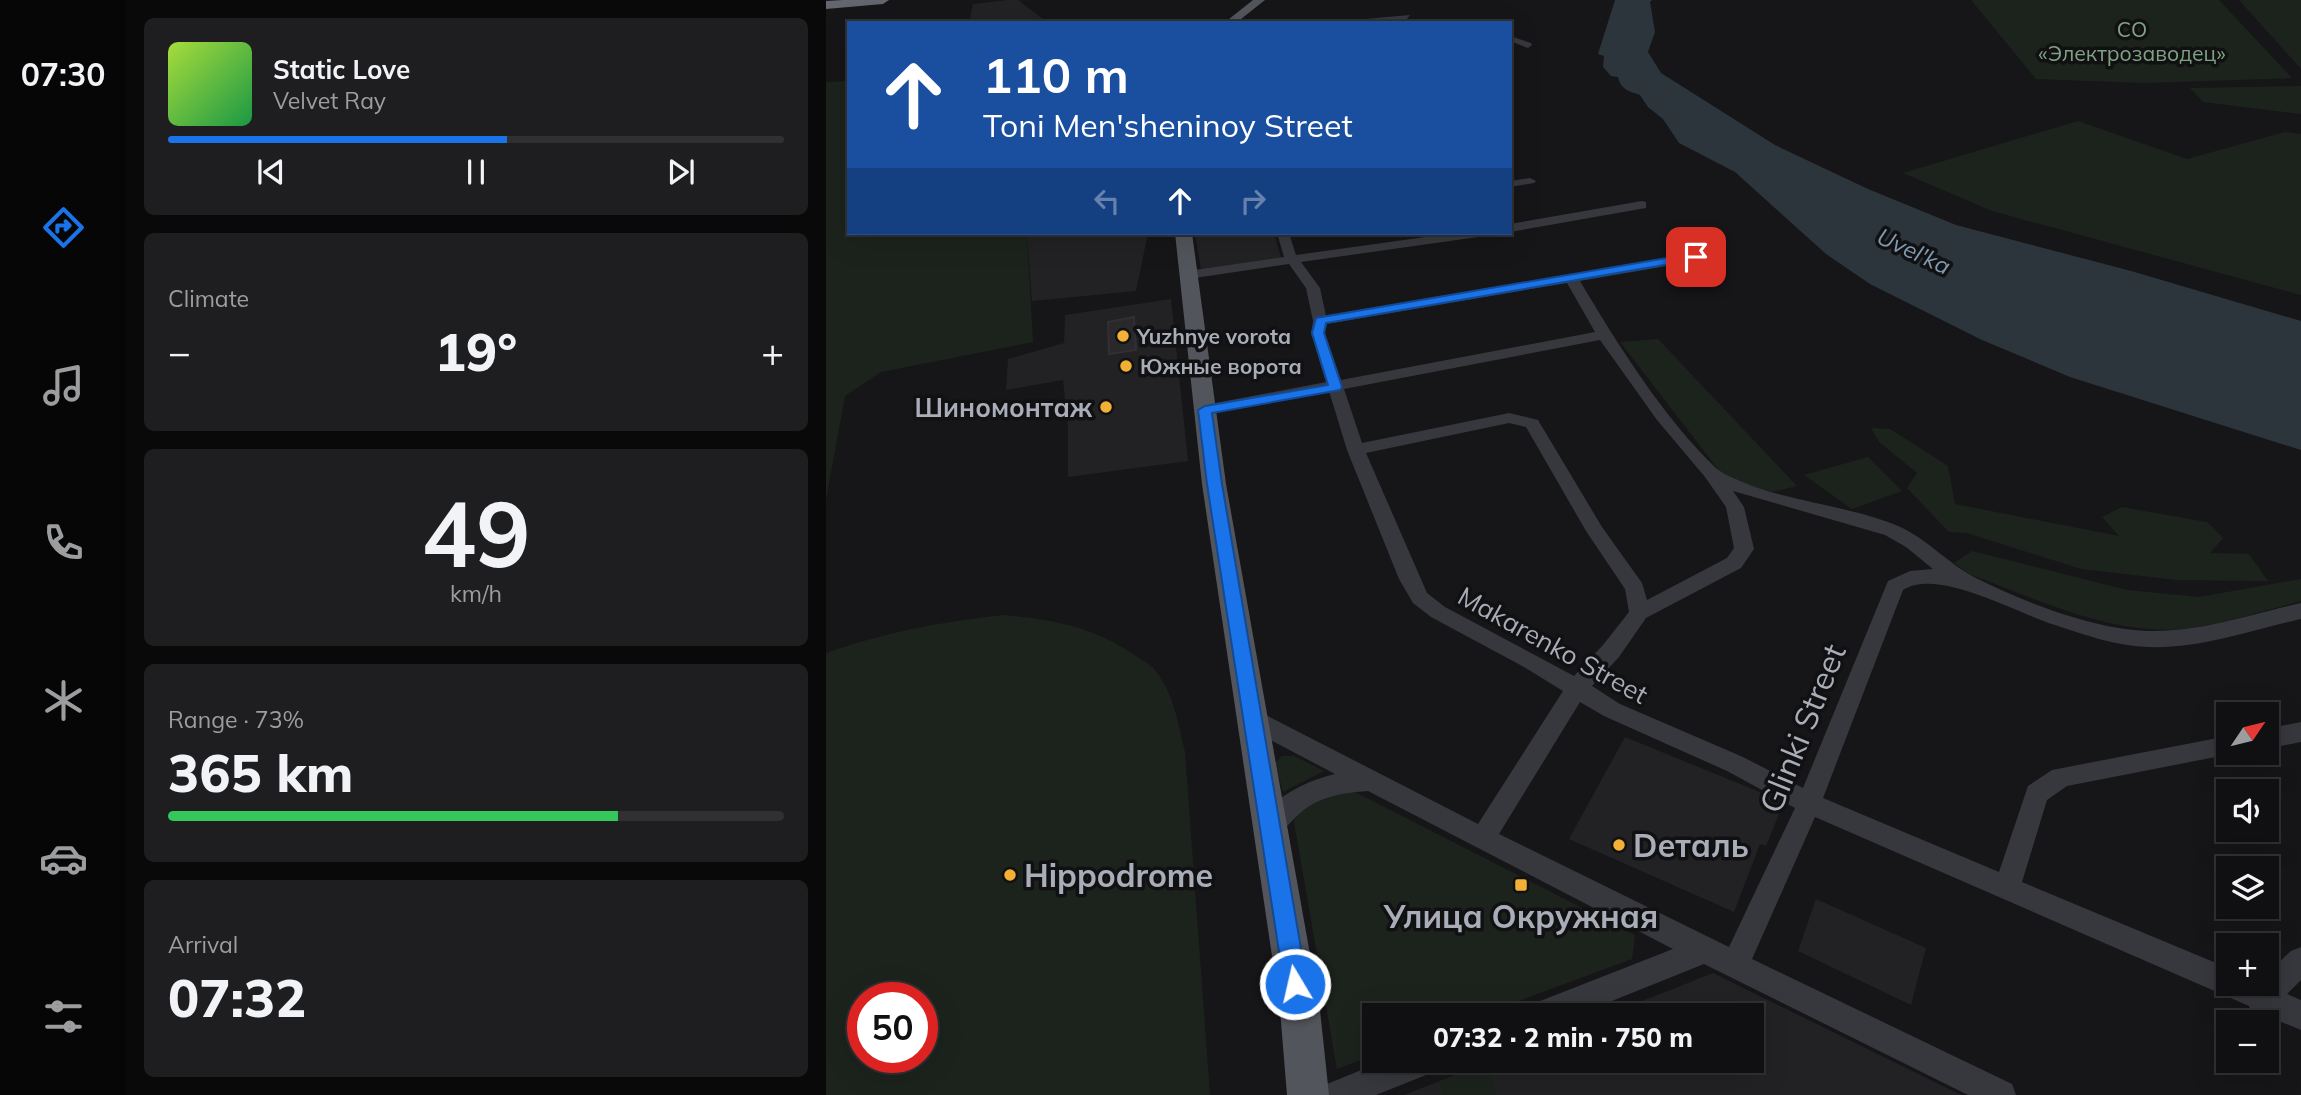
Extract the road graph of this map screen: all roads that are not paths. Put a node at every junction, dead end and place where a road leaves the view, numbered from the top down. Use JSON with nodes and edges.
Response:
{"nodes":[{"id":1,"x":883,"y":0,"type":"edge"},
{"id":2,"x":1260,"y":0,"type":"edge"},
{"id":3,"x":826,"y":5,"type":"edge"},
{"id":4,"x":1407,"y":17,"type":"dead end"},
{"id":5,"x":1232,"y":21,"type":"edge"},
{"id":6,"x":1364,"y":21,"type":"edge"},
{"id":7,"x":1512,"y":39,"type":"edge"},
{"id":8,"x":1512,"y":49,"type":"edge"},
{"id":9,"x":1530,"y":181,"type":"dead end"},
{"id":10,"x":1512,"y":184,"type":"edge"},
{"id":11,"x":1642,"y":205,"type":"dead end"},
{"id":12,"x":1512,"y":228,"type":"edge"},
{"id":13,"x":1183,"y":235,"type":"edge"},
{"id":14,"x":1284,"y":235,"type":"edge"},
{"id":15,"x":1464,"y":235,"type":"edge"},
{"id":16,"x":1696,"y":257,"type":"dead end"},
{"id":17,"x":1295,"y":260,"type":"junction"},
{"id":18,"x":1188,"y":275,"type":"junction"},
{"id":19,"x":1572,"y":279,"type":"junction"},
{"id":20,"x":1320,"y":321,"type":"junction"},
{"id":21,"x":1604,"y":335,"type":"junction"},
{"id":22,"x":1336,"y":387,"type":"junction"},
{"id":23,"x":1205,"y":410,"type":"junction"},
{"id":24,"x":1356,"y":450,"type":"junction"},
{"id":25,"x":1711,"y":473,"type":"junction"},
{"id":26,"x":1969,"y":584,"type":"junction"},
{"id":27,"x":2301,"y":611,"type":"edge"},
{"id":28,"x":1639,"y":613,"type":"junction"},
{"id":29,"x":1576,"y":689,"type":"junction"},
{"id":30,"x":1252,"y":719,"type":"junction"},
{"id":31,"x":2301,"y":732,"type":"edge"},
{"id":32,"x":2279,"y":736,"type":"edge"},
{"id":33,"x":2216,"y":748,"type":"edge"},
{"id":34,"x":1369,"y":781,"type":"junction"},
{"id":35,"x":1809,"y":803,"type":"junction"},
{"id":36,"x":1270,"y":826,"type":"junction"},
{"id":37,"x":1483,"y":838,"type":"junction"},
{"id":38,"x":2007,"y":888,"type":"junction"},
{"id":39,"x":1705,"y":950,"type":"junction"},
{"id":40,"x":2301,"y":961,"type":"edge"},
{"id":41,"x":1735,"y":965,"type":"junction"},
{"id":42,"x":2260,"y":999,"type":"junction"},
{"id":43,"x":1571,"y":1003,"type":"edge"},
{"id":44,"x":2301,"y":1015,"type":"edge"},
{"id":45,"x":1393,"y":1073,"type":"edge"},
{"id":46,"x":1308,"y":1095,"type":"edge"},
{"id":47,"x":1338,"y":1095,"type":"edge"},
{"id":48,"x":2001,"y":1095,"type":"edge"}],
"edges":[{"from":1,"to":3,"type":"highway"},
{"from":2,"to":5,"type":"main road"},
{"from":4,"to":6,"type":"street"},
{"from":7,"to":8,"type":"street"},
{"from":9,"to":10,"type":"street"},
{"from":11,"to":12,"type":"street"},
{"from":13,"to":18,"type":"main road"},
{"from":14,"to":17,"type":"street","name":"Makarenko Street"},
{"from":15,"to":17,"type":"street"},
{"from":16,"to":19,"type":"street"},
{"from":17,"to":18,"type":"street"},
{"from":17,"to":20,"type":"street","name":"Makarenko Street"},
{"from":18,"to":23,"type":"main road"},
{"from":19,"to":20,"type":"street"},
{"from":19,"to":21,"type":"street"},
{"from":20,"to":22,"type":"street","name":"Makarenko Street"},
{"from":21,"to":22,"type":"street"},
{"from":21,"to":25,"type":"street"},
{"from":22,"to":23,"type":"street"},
{"from":22,"to":24,"type":"street","name":"Makarenko Street"},
{"from":23,"to":30,"type":"main road"},
{"from":24,"to":28,"type":"street"},
{"from":24,"to":29,"type":"street","name":"Makarenko Street"},
{"from":25,"to":26,"type":"street"},
{"from":25,"to":28,"type":"street"},
{"from":26,"to":27,"type":"street"},
{"from":26,"to":35,"type":"street","name":"Glinki Street"},
{"from":28,"to":29,"type":"street"},
{"from":29,"to":35,"type":"street","name":"Makarenko Street"},
{"from":29,"to":37,"type":"street"},
{"from":30,"to":34,"type":"street"},
{"from":30,"to":36,"type":"main road"},
{"from":31,"to":32,"type":"street"},
{"from":33,"to":38,"type":"street"},
{"from":34,"to":36,"type":"street"},
{"from":34,"to":37,"type":"street"},
{"from":35,"to":38,"type":"street","name":"Makarenko Street"},
{"from":35,"to":41,"type":"street","name":"Glinki Street"},
{"from":36,"to":46,"type":"main road"},
{"from":37,"to":39,"type":"street"},
{"from":38,"to":42,"type":"street","name":"Makarenko Street"},
{"from":39,"to":41,"type":"street"},
{"from":39,"to":43,"type":"street"},
{"from":40,"to":42,"type":"street"},
{"from":41,"to":48,"type":"street"},
{"from":42,"to":44,"type":"street","name":"Makarenko Street"},
{"from":45,"to":47,"type":"street"}]}
